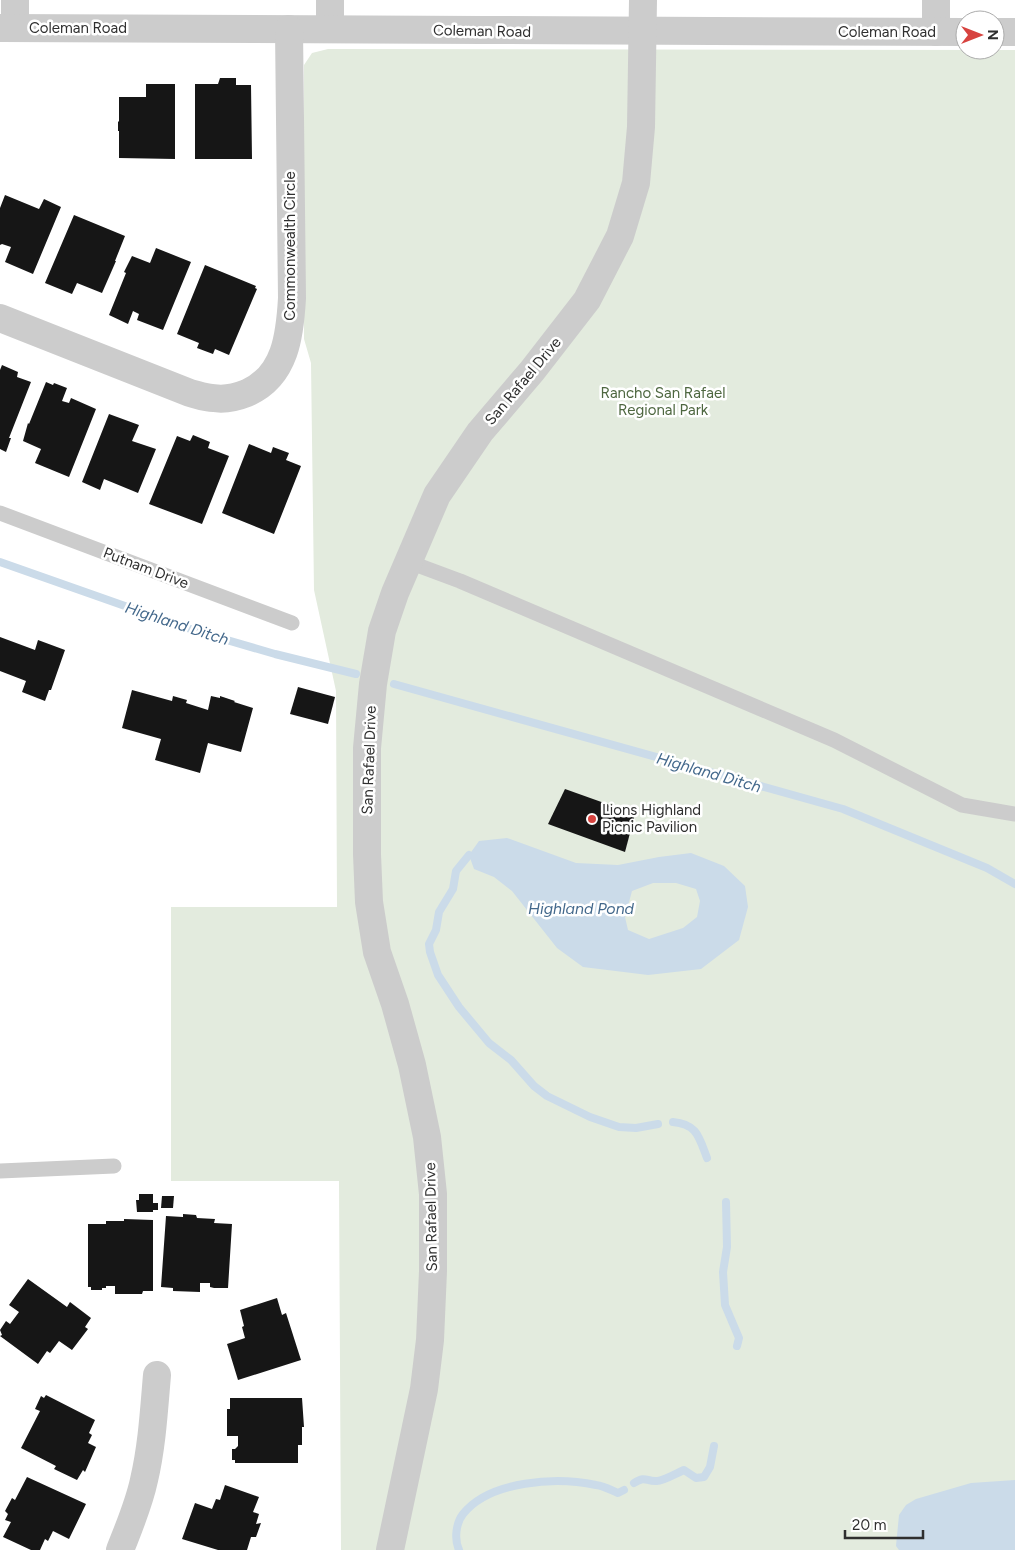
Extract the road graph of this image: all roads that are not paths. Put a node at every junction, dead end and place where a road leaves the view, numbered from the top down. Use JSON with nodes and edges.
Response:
{"nodes":[{"id":1,"x":15,"y":0,"type":"edge"},
{"id":2,"x":330,"y":0,"type":"edge"},
{"id":3,"x":643,"y":0,"type":"edge"},
{"id":4,"x":936,"y":0,"type":"edge"},
{"id":5,"x":7,"y":28,"type":"edge"},
{"id":6,"x":289,"y":29,"type":"junction"},
{"id":7,"x":330,"y":30,"type":"junction"},
{"id":8,"x":643,"y":32,"type":"junction"},
{"id":9,"x":936,"y":32,"type":"junction"},
{"id":10,"x":955,"y":32,"type":"edge"},
{"id":11,"x":0,"y":318,"type":"edge"},
{"id":12,"x":0,"y":513,"type":"edge"},
{"id":13,"x":409,"y":562,"type":"junction"},
{"id":14,"x":292,"y":623,"type":"dead end"},
{"id":15,"x":1015,"y":814,"type":"edge"},
{"id":16,"x":114,"y":1166,"type":"dead end"},
{"id":17,"x":0,"y":1171,"type":"edge"},
{"id":18,"x":157,"y":1375,"type":"dead end"},
{"id":19,"x":120,"y":1550,"type":"edge"},
{"id":20,"x":390,"y":1550,"type":"edge"}],
"edges":[{"from":1,"to":5,"type":"street"},
{"from":2,"to":7,"type":"street"},
{"from":3,"to":8,"type":"street","name":"San Rafael Drive"},
{"from":4,"to":9,"type":"street"},
{"from":5,"to":6,"type":"street","name":"Coleman Road"},
{"from":6,"to":7,"type":"street","name":"Coleman Road"},
{"from":6,"to":11,"type":"street","name":"Commonwealth Circle"},
{"from":7,"to":8,"type":"street","name":"Coleman Road"},
{"from":8,"to":9,"type":"street","name":"Coleman Road"},
{"from":8,"to":13,"type":"street","name":"San Rafael Drive"},
{"from":9,"to":10,"type":"street","name":"Coleman Road"},
{"from":12,"to":14,"type":"lane","name":"Putnam Drive"},
{"from":13,"to":15,"type":"lane"},
{"from":13,"to":20,"type":"street","name":"San Rafael Drive"},
{"from":16,"to":17,"type":"lane"},
{"from":18,"to":19,"type":"street"}]}
